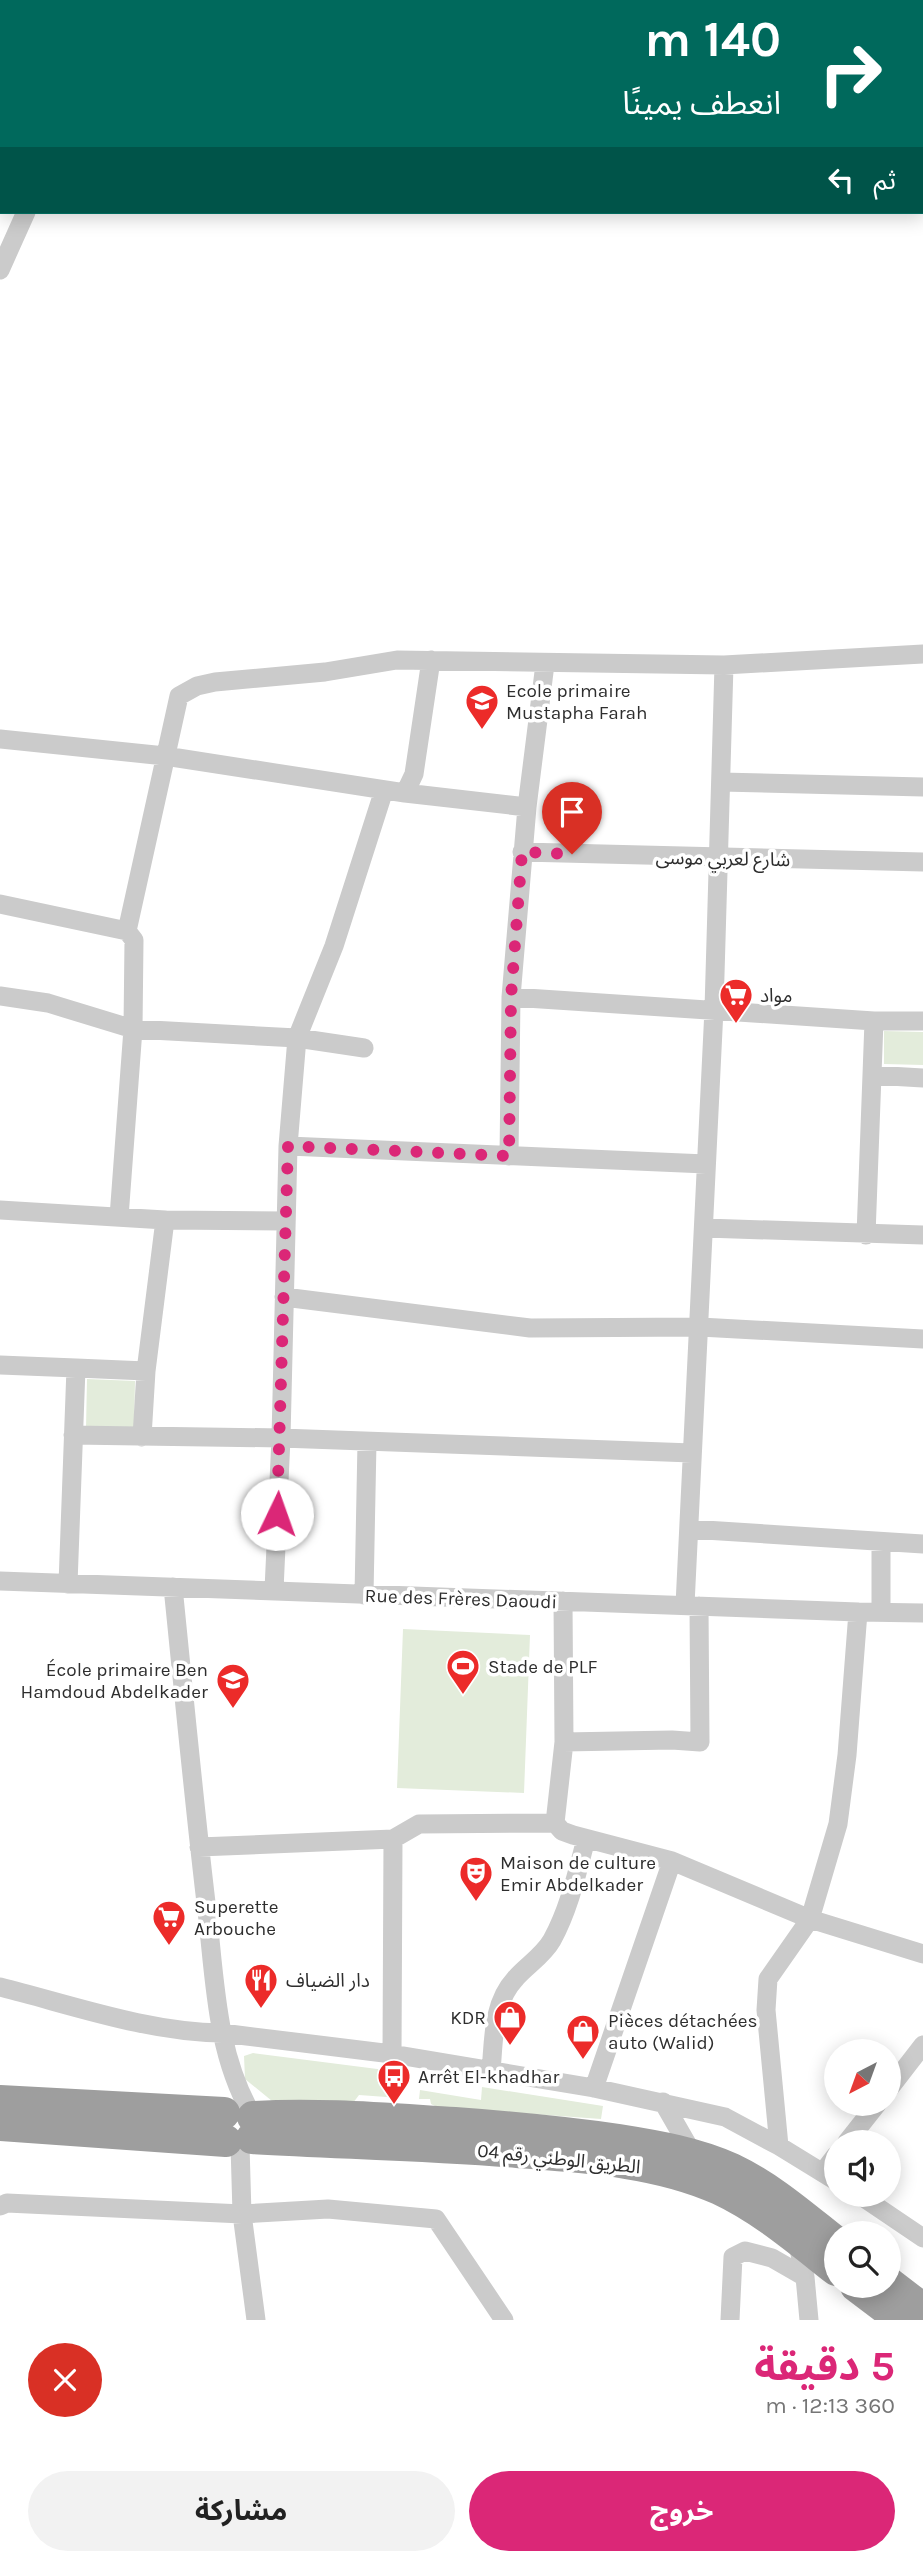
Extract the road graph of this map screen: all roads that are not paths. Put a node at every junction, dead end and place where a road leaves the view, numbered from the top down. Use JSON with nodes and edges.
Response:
{"nodes":[{"id":1,"x":25,"y":214,"type":"edge"},
{"id":2,"x":0,"y":270,"type":"edge"},
{"id":3,"x":923,"y":654,"type":"edge"},
{"id":4,"x":431,"y":660,"type":"junction"},
{"id":5,"x":545,"y":664,"type":"junction"},
{"id":6,"x":724,"y":665,"type":"junction"},
{"id":7,"x":0,"y":739,"type":"edge"},
{"id":8,"x":165,"y":756,"type":"junction"},
{"id":9,"x":721,"y":782,"type":"junction"},
{"id":10,"x":923,"y":787,"type":"edge"},
{"id":11,"x":384,"y":790,"type":"junction"},
{"id":12,"x":405,"y":793,"type":"junction"},
{"id":13,"x":527,"y":807,"type":"junction"},
{"id":14,"x":522,"y":852,"type":"junction"},
{"id":15,"x":720,"y":858,"type":"junction"},
{"id":16,"x":923,"y":862,"type":"edge"},
{"id":17,"x":0,"y":904,"type":"edge"},
{"id":18,"x":127,"y":931,"type":"junction"},
{"id":19,"x":0,"y":996,"type":"edge"},
{"id":20,"x":511,"y":997,"type":"junction"},
{"id":21,"x":715,"y":1009,"type":"junction"},
{"id":22,"x":874,"y":1021,"type":"junction"},
{"id":23,"x":923,"y":1021,"type":"edge"},
{"id":24,"x":133,"y":1029,"type":"junction"},
{"id":25,"x":297,"y":1038,"type":"junction"},
{"id":26,"x":364,"y":1048,"type":"dead end"},
{"id":27,"x":872,"y":1076,"type":"junction"},
{"id":28,"x":923,"y":1078,"type":"edge"},
{"id":29,"x":288,"y":1146,"type":"junction"},
{"id":30,"x":509,"y":1156,"type":"junction"},
{"id":31,"x":706,"y":1164,"type":"junction"},
{"id":32,"x":0,"y":1210,"type":"edge"},
{"id":33,"x":119,"y":1217,"type":"junction"},
{"id":34,"x":165,"y":1220,"type":"junction"},
{"id":35,"x":285,"y":1221,"type":"junction"},
{"id":36,"x":705,"y":1228,"type":"junction"},
{"id":37,"x":866,"y":1235,"type":"junction"},
{"id":38,"x":923,"y":1235,"type":"edge"},
{"id":39,"x":284,"y":1297,"type":"junction"},
{"id":40,"x":700,"y":1327,"type":"junction"},
{"id":41,"x":923,"y":1339,"type":"edge"},
{"id":42,"x":0,"y":1365,"type":"edge"},
{"id":43,"x":76,"y":1368,"type":"junction"},
{"id":44,"x":146,"y":1371,"type":"junction"},
{"id":45,"x":73,"y":1435,"type":"junction"},
{"id":46,"x":142,"y":1437,"type":"junction"},
{"id":47,"x":281,"y":1438,"type":"junction"},
{"id":48,"x":367,"y":1442,"type":"junction"},
{"id":49,"x":692,"y":1454,"type":"junction"},
{"id":50,"x":689,"y":1529,"type":"junction"},
{"id":51,"x":880,"y":1542,"type":"junction"},
{"id":52,"x":923,"y":1544,"type":"edge"},
{"id":53,"x":0,"y":1581,"type":"edge"},
{"id":54,"x":68,"y":1584,"type":"junction"},
{"id":55,"x":173,"y":1587,"type":"junction"},
{"id":56,"x":274,"y":1590,"type":"junction"},
{"id":57,"x":364,"y":1595,"type":"junction"},
{"id":58,"x":563,"y":1601,"type":"junction"},
{"id":59,"x":692,"y":1605,"type":"junction"},
{"id":60,"x":858,"y":1612,"type":"junction"},
{"id":61,"x":881,"y":1612,"type":"junction"},
{"id":62,"x":923,"y":1613,"type":"edge"},
{"id":63,"x":564,"y":1742,"type":"junction"},
{"id":64,"x":555,"y":1823,"type":"junction"},
{"id":65,"x":393,"y":1839,"type":"junction"},
{"id":66,"x":586,"y":1839,"type":"junction"},
{"id":67,"x":199,"y":1847,"type":"junction"},
{"id":68,"x":672,"y":1861,"type":"junction"},
{"id":69,"x":810,"y":1919,"type":"junction"},
{"id":70,"x":923,"y":1954,"type":"edge"},
{"id":71,"x":0,"y":1987,"type":"edge"},
{"id":72,"x":222,"y":2033,"type":"junction"},
{"id":73,"x":923,"y":2045,"type":"edge"},
{"id":74,"x":392,"y":2054,"type":"junction"},
{"id":75,"x":491,"y":2071,"type":"junction"},
{"id":76,"x":901,"y":2073,"type":"edge"},
{"id":77,"x":594,"y":2088,"type":"junction"},
{"id":78,"x":0,"y":2101,"type":"edge"},
{"id":79,"x":663,"y":2102,"type":"junction"},
{"id":80,"x":868,"y":2116,"type":"edge"},
{"id":81,"x":0,"y":2125,"type":"edge"},
{"id":82,"x":239,"y":2125,"type":"junction"},
{"id":83,"x":856,"y":2130,"type":"edge"},
{"id":84,"x":779,"y":2146,"type":"junction"},
{"id":85,"x":694,"y":2156,"type":"junction"},
{"id":86,"x":824,"y":2172,"type":"edge"},
{"id":87,"x":0,"y":2206,"type":"edge"},
{"id":88,"x":877,"y":2207,"type":"edge"},
{"id":89,"x":243,"y":2214,"type":"junction"},
{"id":90,"x":824,"y":2233,"type":"edge"},
{"id":91,"x":923,"y":2238,"type":"edge"},
{"id":92,"x":797,"y":2239,"type":"junction"},
{"id":93,"x":824,"y":2260,"type":"edge"},
{"id":94,"x":805,"y":2277,"type":"junction"},
{"id":95,"x":901,"y":2292,"type":"edge"},
{"id":96,"x":872,"y":2298,"type":"edge"},
{"id":97,"x":923,"y":2309,"type":"edge"},
{"id":98,"x":256,"y":2320,"type":"edge"},
{"id":99,"x":504,"y":2320,"type":"edge"},
{"id":100,"x":730,"y":2320,"type":"edge"},
{"id":101,"x":810,"y":2320,"type":"edge"},
{"id":102,"x":901,"y":2320,"type":"edge"}],
"edges":[{"from":1,"to":2,"type":"street"},
{"from":3,"to":6,"type":"street"},
{"from":4,"to":5,"type":"street"},
{"from":4,"to":8,"type":"street"},
{"from":4,"to":12,"type":"street"},
{"from":5,"to":6,"type":"street"},
{"from":5,"to":13,"type":"street"},
{"from":6,"to":9,"type":"street"},
{"from":7,"to":8,"type":"street"},
{"from":8,"to":11,"type":"street"},
{"from":8,"to":18,"type":"street"},
{"from":9,"to":10,"type":"street"},
{"from":9,"to":15,"type":"street"},
{"from":11,"to":12,"type":"street"},
{"from":11,"to":25,"type":"street"},
{"from":12,"to":13,"type":"street"},
{"from":13,"to":14,"type":"street"},
{"from":14,"to":15,"type":"street","name":"شارع لعربي موسى"},
{"from":14,"to":20,"type":"street"},
{"from":15,"to":16,"type":"street","name":"شارع لعربي موسى"},
{"from":15,"to":21,"type":"street"},
{"from":17,"to":18,"type":"street"},
{"from":18,"to":24,"type":"street"},
{"from":19,"to":24,"type":"street"},
{"from":20,"to":21,"type":"street"},
{"from":20,"to":30,"type":"street"},
{"from":21,"to":22,"type":"street"},
{"from":21,"to":31,"type":"street"},
{"from":22,"to":23,"type":"street"},
{"from":22,"to":27,"type":"street"},
{"from":24,"to":25,"type":"street"},
{"from":24,"to":33,"type":"street"},
{"from":25,"to":26,"type":"street"},
{"from":25,"to":29,"type":"street"},
{"from":27,"to":28,"type":"street"},
{"from":27,"to":37,"type":"street"},
{"from":29,"to":30,"type":"street"},
{"from":29,"to":35,"type":"street"},
{"from":30,"to":31,"type":"street"},
{"from":31,"to":36,"type":"street"},
{"from":32,"to":33,"type":"street"},
{"from":33,"to":34,"type":"street"},
{"from":34,"to":35,"type":"street"},
{"from":34,"to":44,"type":"street"},
{"from":35,"to":39,"type":"street"},
{"from":36,"to":37,"type":"street"},
{"from":36,"to":40,"type":"street"},
{"from":37,"to":38,"type":"street"},
{"from":39,"to":40,"type":"street"},
{"from":39,"to":47,"type":"street"},
{"from":40,"to":41,"type":"street"},
{"from":40,"to":49,"type":"street"},
{"from":42,"to":43,"type":"street"},
{"from":43,"to":44,"type":"street"},
{"from":43,"to":45,"type":"street"},
{"from":44,"to":46,"type":"street"},
{"from":45,"to":46,"type":"street"},
{"from":45,"to":54,"type":"street"},
{"from":46,"to":47,"type":"street"},
{"from":47,"to":48,"type":"street"},
{"from":47,"to":56,"type":"street"},
{"from":48,"to":49,"type":"street"},
{"from":48,"to":57,"type":"street"},
{"from":49,"to":50,"type":"street"},
{"from":50,"to":51,"type":"street"},
{"from":50,"to":59,"type":"street"},
{"from":51,"to":52,"type":"street"},
{"from":51,"to":61,"type":"street"},
{"from":53,"to":54,"type":"street","name":"Rue des Frères Daoudi"},
{"from":54,"to":55,"type":"street","name":"Rue des Frères Daoudi"},
{"from":55,"to":56,"type":"street","name":"Rue des Frères Daoudi"},
{"from":55,"to":67,"type":"street"},
{"from":56,"to":57,"type":"street","name":"Rue des Frères Daoudi"},
{"from":57,"to":58,"type":"street","name":"Rue des Frères Daoudi"},
{"from":58,"to":59,"type":"street","name":"Rue des Frères Daoudi"},
{"from":58,"to":63,"type":"street"},
{"from":59,"to":60,"type":"street","name":"Rue des Frères Daoudi"},
{"from":59,"to":63,"type":"street"},
{"from":60,"to":61,"type":"street","name":"Rue des Frères Daoudi"},
{"from":60,"to":69,"type":"street"},
{"from":61,"to":62,"type":"street","name":"Rue des Frères Daoudi"},
{"from":63,"to":64,"type":"street"},
{"from":64,"to":65,"type":"street"},
{"from":64,"to":66,"type":"street"},
{"from":65,"to":67,"type":"street"},
{"from":65,"to":74,"type":"street"},
{"from":66,"to":68,"type":"street"},
{"from":66,"to":75,"type":"street"},
{"from":67,"to":72,"type":"street"},
{"from":68,"to":69,"type":"street"},
{"from":68,"to":77,"type":"street"},
{"from":69,"to":70,"type":"street"},
{"from":69,"to":84,"type":"street"},
{"from":71,"to":72,"type":"street"},
{"from":72,"to":74,"type":"street"},
{"from":72,"to":82,"type":"street"},
{"from":73,"to":76,"type":"street"},
{"from":74,"to":75,"type":"street"},
{"from":75,"to":77,"type":"street"},
{"from":77,"to":79,"type":"street"},
{"from":78,"to":82,"type":"highway","name":"الطريق الوطني رقم 04"},
{"from":79,"to":84,"type":"street"},
{"from":79,"to":85,"type":"street"},
{"from":80,"to":83,"type":"street"},
{"from":81,"to":82,"type":"highway","name":"الطريق الوطني رقم 04"},
{"from":82,"to":85,"type":"highway","name":"الطريق الوطني رقم 04"},
{"from":82,"to":89,"type":"street"},
{"from":82,"to":92,"type":"highway","name":"الطريق الوطني رقم 04"},
{"from":84,"to":86,"type":"street"},
{"from":85,"to":90,"type":"highway","name":"الطريق الوطني رقم 04"},
{"from":87,"to":89,"type":"street"},
{"from":88,"to":91,"type":"street"},
{"from":89,"to":98,"type":"street"},
{"from":89,"to":99,"type":"street"},
{"from":92,"to":93,"type":"highway","name":"الطريق الوطني رقم 04"},
{"from":92,"to":94,"type":"street"},
{"from":94,"to":100,"type":"street"},
{"from":94,"to":101,"type":"street"},
{"from":95,"to":97,"type":"highway"},
{"from":96,"to":102,"type":"highway"}]}
